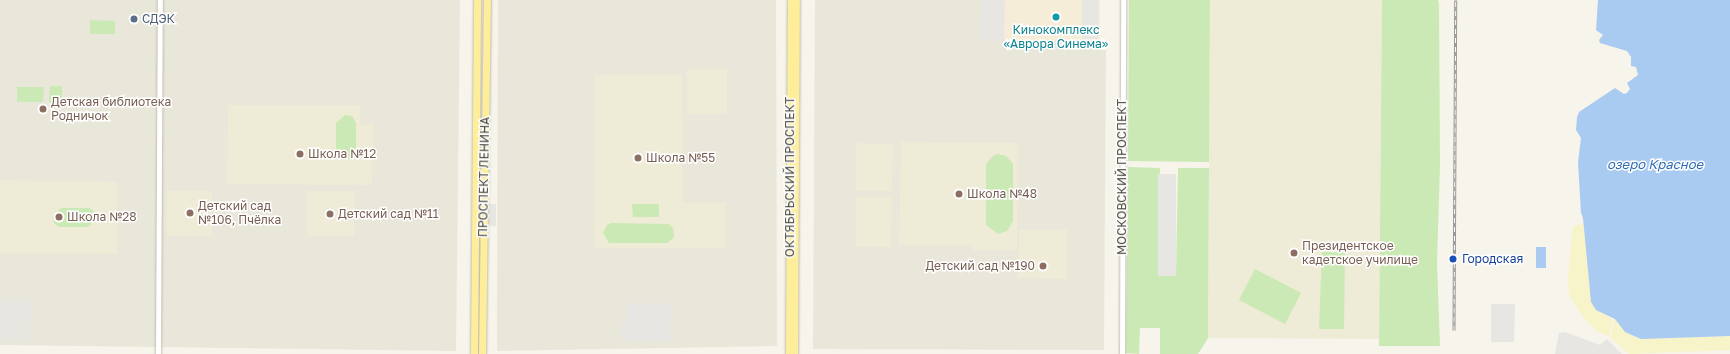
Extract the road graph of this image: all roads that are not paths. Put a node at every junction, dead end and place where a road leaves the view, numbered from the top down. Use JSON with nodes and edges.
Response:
{"nodes":[{"id":1,"x":160,"y":0,"type":"edge"},
{"id":2,"x":477,"y":0,"type":"edge"},
{"id":3,"x":487,"y":0,"type":"edge"},
{"id":4,"x":791,"y":0,"type":"edge"},
{"id":5,"x":796,"y":0,"type":"edge"},
{"id":6,"x":1123,"y":0,"type":"edge"},
{"id":7,"x":793,"y":129,"type":"junction"},
{"id":8,"x":158,"y":354,"type":"edge"},
{"id":9,"x":474,"y":354,"type":"edge"},
{"id":10,"x":482,"y":354,"type":"edge"},
{"id":11,"x":789,"y":354,"type":"edge"},
{"id":12,"x":794,"y":354,"type":"edge"},
{"id":13,"x":1122,"y":354,"type":"edge"}],
"edges":[{"from":1,"to":8,"type":"street"},
{"from":2,"to":9,"type":"main road","name":"ПРОСПЕКТ ЛЕНИНА"},
{"from":3,"to":10,"type":"main road","name":"ПРОСПЕКТ ЛЕНИНА"},
{"from":4,"to":7,"type":"main road","name":"ОКТЯБРЬСКИЙ ПРОСПЕКТ"},
{"from":5,"to":7,"type":"main road","name":"ОКТЯБРЬСКИЙ ПРОСПЕКТ"},
{"from":6,"to":13,"type":"street","name":"МОСКОВСКИЙ ПРОСПЕКТ"},
{"from":7,"to":11,"type":"main road","name":"ОКТЯБРЬСКИЙ ПРОСПЕКТ"},
{"from":7,"to":12,"type":"main road","name":"ОКТЯБРЬСКИЙ ПРОСПЕКТ"}]}
